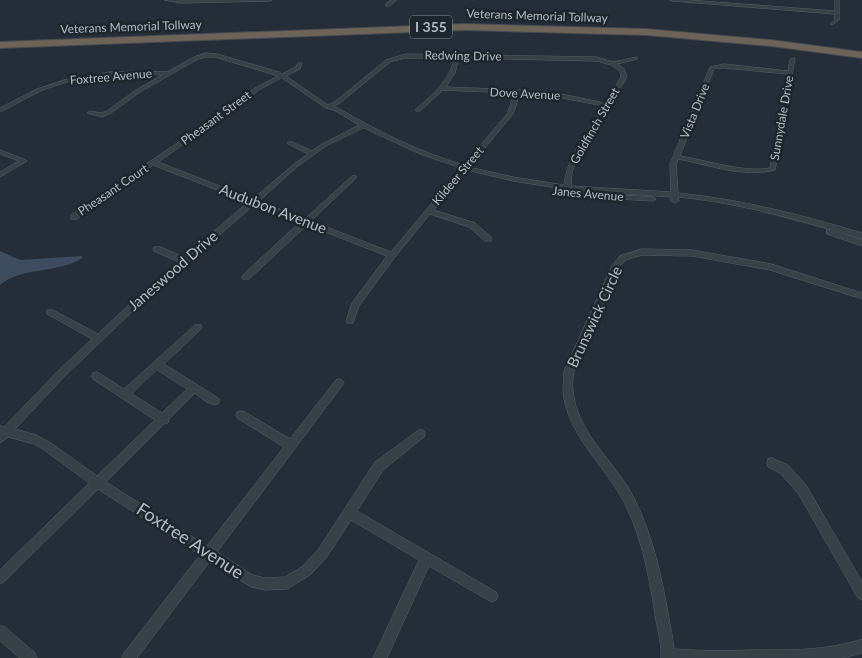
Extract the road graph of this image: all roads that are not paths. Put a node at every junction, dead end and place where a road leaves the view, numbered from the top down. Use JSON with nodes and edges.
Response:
{"nodes":[{"id":1,"x":167,"y":0,"type":"edge"},
{"id":2,"x":270,"y":0,"type":"edge"},
{"id":3,"x":395,"y":0,"type":"edge"},
{"id":4,"x":672,"y":0,"type":"edge"},
{"id":5,"x":837,"y":0,"type":"edge"},
{"id":6,"x":220,"y":1,"type":"edge"},
{"id":7,"x":707,"y":2,"type":"edge"},
{"id":8,"x":388,"y":4,"type":"dead end"},
{"id":9,"x":837,"y":13,"type":"junction"},
{"id":10,"x":560,"y":20,"type":"dead end"},
{"id":11,"x":580,"y":20,"type":"dead end"},
{"id":12,"x":832,"y":24,"type":"dead end"},
{"id":13,"x":0,"y":37,"type":"edge"},
{"id":14,"x":0,"y":46,"type":"edge"},
{"id":15,"x":862,"y":46,"type":"edge"},
{"id":16,"x":862,"y":55,"type":"edge"},
{"id":17,"x":457,"y":57,"type":"junction"},
{"id":18,"x":635,"y":58,"type":"dead end"},
{"id":19,"x":794,"y":59,"type":"dead end"},
{"id":20,"x":300,"y":64,"type":"dead end"},
{"id":21,"x":613,"y":64,"type":"junction"},
{"id":22,"x":790,"y":73,"type":"junction"},
{"id":23,"x":168,"y":74,"type":"junction"},
{"id":24,"x":281,"y":75,"type":"junction"},
{"id":25,"x":442,"y":88,"type":"junction"},
{"id":26,"x":515,"y":92,"type":"junction"},
{"id":27,"x":606,"y":105,"type":"junction"},
{"id":28,"x":328,"y":107,"type":"junction"},
{"id":29,"x":0,"y":110,"type":"edge"},
{"id":30,"x":418,"y":110,"type":"dead end"},
{"id":31,"x":90,"y":113,"type":"dead end"},
{"id":32,"x":360,"y":128,"type":"junction"},
{"id":33,"x":290,"y":144,"type":"dead end"},
{"id":34,"x":0,"y":152,"type":"edge"},
{"id":35,"x":312,"y":153,"type":"junction"},
{"id":36,"x":676,"y":157,"type":"junction"},
{"id":37,"x":153,"y":163,"type":"junction"},
{"id":38,"x":462,"y":170,"type":"junction"},
{"id":39,"x":0,"y":175,"type":"edge"},
{"id":40,"x":354,"y":177,"type":"dead end"},
{"id":41,"x":567,"y":190,"type":"junction"},
{"id":42,"x":675,"y":198,"type":"junction"},
{"id":43,"x":254,"y":202,"type":"junction"},
{"id":44,"x":429,"y":211,"type":"junction"},
{"id":45,"x":74,"y":217,"type":"dead end"},
{"id":46,"x":304,"y":221,"type":"junction"},
{"id":47,"x":862,"y":236,"type":"edge"},
{"id":48,"x":488,"y":238,"type":"dead end"},
{"id":49,"x":862,"y":243,"type":"edge"},
{"id":50,"x":157,"y":249,"type":"dead end"},
{"id":51,"x":392,"y":255,"type":"junction"},
{"id":52,"x":185,"y":261,"type":"junction"},
{"id":53,"x":246,"y":277,"type":"dead end"},
{"id":54,"x":862,"y":296,"type":"edge"},
{"id":55,"x":50,"y":312,"type":"dead end"},
{"id":56,"x":350,"y":322,"type":"dead end"},
{"id":57,"x":198,"y":327,"type":"dead end"},
{"id":58,"x":98,"y":338,"type":"junction"},
{"id":59,"x":157,"y":365,"type":"junction"},
{"id":60,"x":96,"y":376,"type":"dead end"},
{"id":61,"x":339,"y":383,"type":"dead end"},
{"id":62,"x":194,"y":388,"type":"junction"},
{"id":63,"x":125,"y":394,"type":"junction"},
{"id":64,"x":215,"y":401,"type":"dead end"},
{"id":65,"x":241,"y":415,"type":"dead end"},
{"id":66,"x":164,"y":420,"type":"junction"},
{"id":67,"x":2,"y":433,"type":"edge"},
{"id":68,"x":420,"y":434,"type":"dead end"},
{"id":69,"x":290,"y":445,"type":"junction"},
{"id":70,"x":772,"y":463,"type":"dead end"},
{"id":71,"x":97,"y":482,"type":"junction"},
{"id":72,"x":348,"y":512,"type":"junction"},
{"id":73,"x":208,"y":553,"type":"junction"},
{"id":74,"x":427,"y":557,"type":"junction"},
{"id":75,"x":0,"y":578,"type":"edge"},
{"id":76,"x":862,"y":594,"type":"edge"},
{"id":77,"x":492,"y":596,"type":"dead end"},
{"id":78,"x":0,"y":632,"type":"edge"},
{"id":79,"x":862,"y":646,"type":"edge"},
{"id":80,"x":133,"y":656,"type":"edge"},
{"id":81,"x":668,"y":656,"type":"edge"},
{"id":82,"x":30,"y":658,"type":"edge"},
{"id":83,"x":380,"y":658,"type":"edge"}],
"edges":[{"from":1,"to":6,"type":"street"},
{"from":2,"to":6,"type":"street"},
{"from":3,"to":8,"type":"street"},
{"from":4,"to":7,"type":"street"},
{"from":5,"to":9,"type":"street"},
{"from":7,"to":9,"type":"street"},
{"from":9,"to":12,"type":"street"},
{"from":10,"to":13,"type":"highway","name":"Veterans Memorial Tollway","number":"I 355"},
{"from":11,"to":15,"type":"highway","name":"Veterans Memorial Tollway"},
{"from":14,"to":16,"type":"highway","name":"Veterans Memorial Tollway","number":"I 355"},
{"from":17,"to":21,"type":"street","name":"Redwing Drive"},
{"from":17,"to":25,"type":"street"},
{"from":17,"to":28,"type":"street","name":"Redwing Drive"},
{"from":18,"to":21,"type":"street"},
{"from":19,"to":22,"type":"street","name":"Sunnydale Drive"},
{"from":20,"to":24,"type":"street","name":"Pheasant Street"},
{"from":21,"to":27,"type":"street","name":"Goldfinch Street"},
{"from":22,"to":36,"type":"street","name":"Vista Drive"},
{"from":22,"to":36,"type":"street","name":"Sunnydale Drive"},
{"from":23,"to":24,"type":"street","name":"Janes Avenue"},
{"from":23,"to":29,"type":"street","name":"Foxtree Avenue"},
{"from":23,"to":31,"type":"street"},
{"from":24,"to":28,"type":"street","name":"Janes Avenue"},
{"from":24,"to":37,"type":"street","name":"Pheasant Street"},
{"from":25,"to":26,"type":"street","name":"Dove Avenue"},
{"from":25,"to":30,"type":"street"},
{"from":26,"to":27,"type":"street","name":"Dove Avenue"},
{"from":26,"to":38,"type":"street","name":"Kildeer Street"},
{"from":27,"to":41,"type":"street","name":"Goldfinch Street"},
{"from":28,"to":32,"type":"street","name":"Janes Avenue"},
{"from":32,"to":35,"type":"street","name":"Janeswood Drive"},
{"from":32,"to":38,"type":"street","name":"Janes Avenue"},
{"from":33,"to":35,"type":"street"},
{"from":34,"to":39,"type":"street"},
{"from":35,"to":43,"type":"street","name":"Janeswood Drive"},
{"from":36,"to":42,"type":"street","name":"Vista Drive"},
{"from":37,"to":43,"type":"street","name":"Audubon Avenue"},
{"from":37,"to":45,"type":"street","name":"Pheasant Court"},
{"from":38,"to":41,"type":"street","name":"Janes Avenue"},
{"from":38,"to":44,"type":"street","name":"Kildeer Street"},
{"from":40,"to":46,"type":"street"},
{"from":41,"to":42,"type":"street","name":"Janes Avenue"},
{"from":42,"to":47,"type":"street","name":"Janes Avenue"},
{"from":42,"to":49,"type":"street","name":"Janes Avenue"},
{"from":43,"to":46,"type":"street","name":"Audubon Avenue"},
{"from":43,"to":52,"type":"street","name":"Janeswood Drive"},
{"from":44,"to":48,"type":"street"},
{"from":44,"to":51,"type":"street","name":"Kildeer Street"},
{"from":46,"to":51,"type":"street","name":"Audubon Avenue"},
{"from":46,"to":53,"type":"street"},
{"from":50,"to":52,"type":"street"},
{"from":51,"to":56,"type":"street","name":"Kildeer Street"},
{"from":52,"to":58,"type":"street","name":"Janeswood Drive"},
{"from":54,"to":81,"type":"street","name":"Brunswick Circle"},
{"from":55,"to":58,"type":"street"},
{"from":57,"to":59,"type":"street"},
{"from":58,"to":67,"type":"street","name":"Janeswood Drive"},
{"from":59,"to":62,"type":"street"},
{"from":59,"to":63,"type":"street"},
{"from":60,"to":63,"type":"street"},
{"from":61,"to":69,"type":"street"},
{"from":62,"to":64,"type":"street"},
{"from":62,"to":66,"type":"street"},
{"from":63,"to":66,"type":"street"},
{"from":65,"to":69,"type":"street"},
{"from":66,"to":71,"type":"street"},
{"from":67,"to":71,"type":"street","name":"Foxtree Avenue"},
{"from":68,"to":72,"type":"street","name":"Foxtree Avenue"},
{"from":69,"to":73,"type":"street"},
{"from":70,"to":76,"type":"street"},
{"from":71,"to":73,"type":"street","name":"Foxtree Avenue"},
{"from":71,"to":75,"type":"street"},
{"from":72,"to":73,"type":"street","name":"Foxtree Avenue"},
{"from":72,"to":74,"type":"street"},
{"from":73,"to":80,"type":"street"},
{"from":74,"to":77,"type":"street"},
{"from":74,"to":83,"type":"street"},
{"from":78,"to":82,"type":"street"},
{"from":79,"to":81,"type":"street"}]}
